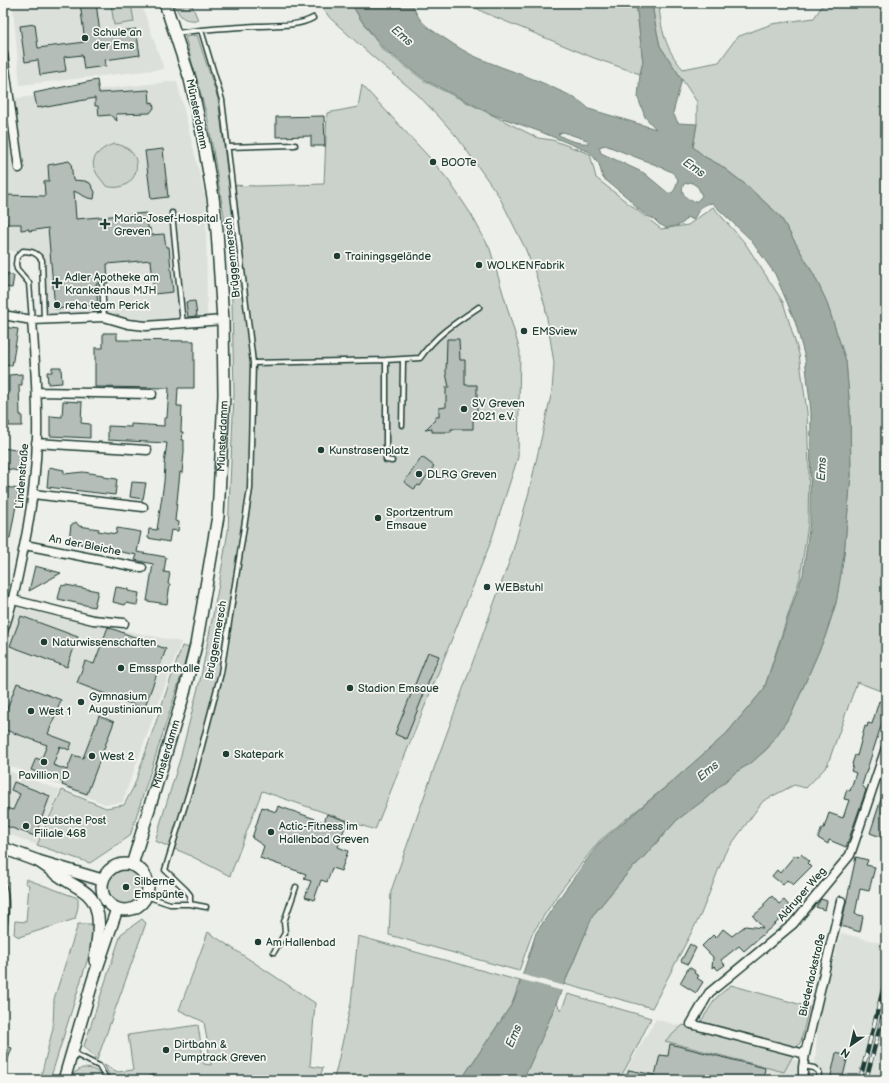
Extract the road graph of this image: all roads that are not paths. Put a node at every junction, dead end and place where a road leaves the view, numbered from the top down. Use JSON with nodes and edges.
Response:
{"nodes":[{"id":1,"x":165,"y":3,"type":"edge"},
{"id":2,"x":313,"y":18,"type":"dead end"},
{"id":3,"x":201,"y":30,"type":"junction"},
{"id":4,"x":176,"y":34,"type":"junction"},
{"id":5,"x":3,"y":54,"type":"edge"},
{"id":6,"x":295,"y":145,"type":"dead end"},
{"id":7,"x":228,"y":147,"type":"junction"},
{"id":8,"x":19,"y":168,"type":"dead end"},
{"id":9,"x":172,"y":213,"type":"dead end"},
{"id":10,"x":102,"y":283,"type":"dead end"},
{"id":11,"x":479,"y":307,"type":"dead end"},
{"id":12,"x":3,"y":315,"type":"edge"},
{"id":13,"x":104,"y":317,"type":"junction"},
{"id":14,"x":32,"y":320,"type":"junction"},
{"id":15,"x":44,"y":320,"type":"junction"},
{"id":16,"x":223,"y":320,"type":"junction"},
{"id":17,"x":183,"y":324,"type":"junction"},
{"id":18,"x":386,"y":360,"type":"junction"},
{"id":19,"x":403,"y":360,"type":"junction"},
{"id":20,"x":252,"y":363,"type":"junction"},
{"id":21,"x":37,"y":392,"type":"junction"},
{"id":22,"x":152,"y":394,"type":"dead end"},
{"id":23,"x":402,"y":425,"type":"dead end"},
{"id":24,"x":36,"y":443,"type":"junction"},
{"id":25,"x":147,"y":450,"type":"dead end"},
{"id":26,"x":392,"y":461,"type":"dead end"},
{"id":27,"x":33,"y":494,"type":"junction"},
{"id":28,"x":143,"y":508,"type":"dead end"},
{"id":29,"x":25,"y":545,"type":"junction"},
{"id":30,"x":142,"y":568,"type":"dead end"},
{"id":31,"x":14,"y":599,"type":"junction"},
{"id":32,"x":124,"y":623,"type":"dead end"},
{"id":33,"x":3,"y":631,"type":"edge"},
{"id":34,"x":886,"y":748,"type":"edge"},
{"id":35,"x":3,"y":848,"type":"edge"},
{"id":36,"x":38,"y":861,"type":"junction"},
{"id":37,"x":132,"y":865,"type":"junction"},
{"id":38,"x":102,"y":880,"type":"junction"},
{"id":39,"x":3,"y":884,"type":"edge"},
{"id":40,"x":296,"y":887,"type":"dead end"},
{"id":41,"x":146,"y":896,"type":"junction"},
{"id":42,"x":841,"y":901,"type":"dead end"},
{"id":43,"x":190,"y":904,"type":"junction"},
{"id":44,"x":206,"y":908,"type":"dead end"},
{"id":45,"x":117,"y":909,"type":"junction"},
{"id":46,"x":3,"y":934,"type":"edge"},
{"id":47,"x":274,"y":952,"type":"dead end"},
{"id":48,"x":93,"y":980,"type":"junction"},
{"id":49,"x":71,"y":1052,"type":"junction"},
{"id":50,"x":805,"y":1054,"type":"junction"},
{"id":51,"x":803,"y":1066,"type":"junction"},
{"id":52,"x":64,"y":1080,"type":"edge"},
{"id":53,"x":107,"y":1080,"type":"edge"},
{"id":54,"x":148,"y":1080,"type":"edge"},
{"id":55,"x":154,"y":1080,"type":"edge"},
{"id":56,"x":803,"y":1080,"type":"edge"},
{"id":57,"x":818,"y":1080,"type":"edge"}],
"edges":[{"from":1,"to":4,"type":"main road","name":"Münsterdamm"},
{"from":2,"to":3,"type":"lane"},
{"from":3,"to":4,"type":"lane"},
{"from":3,"to":7,"type":"lane","name":"Brüggenmersch"},
{"from":4,"to":16,"type":"main road","name":"Münsterdamm"},
{"from":5,"to":8,"type":"street"},
{"from":6,"to":7,"type":"lane"},
{"from":7,"to":20,"type":"lane","name":"Brüggenmersch"},
{"from":9,"to":17,"type":"lane"},
{"from":10,"to":13,"type":"lane"},
{"from":11,"to":19,"type":"lane"},
{"from":12,"to":14,"type":"street"},
{"from":13,"to":15,"type":"street"},
{"from":13,"to":17,"type":"street"},
{"from":14,"to":15,"type":"street"},
{"from":14,"to":15,"type":"lane"},
{"from":14,"to":21,"type":"street","name":"Lindenstraße"},
{"from":16,"to":17,"type":"street"},
{"from":16,"to":37,"type":"main road","name":"Münsterdamm"},
{"from":18,"to":19,"type":"lane"},
{"from":18,"to":20,"type":"lane"},
{"from":18,"to":26,"type":"lane"},
{"from":19,"to":23,"type":"lane"},
{"from":20,"to":43,"type":"lane","name":"Brüggenmersch"},
{"from":21,"to":22,"type":"street"},
{"from":21,"to":24,"type":"street","name":"Lindenstraße"},
{"from":24,"to":25,"type":"street"},
{"from":24,"to":27,"type":"street","name":"Lindenstraße"},
{"from":27,"to":28,"type":"street"},
{"from":27,"to":29,"type":"street","name":"Lindenstraße"},
{"from":29,"to":30,"type":"street","name":"An der Bleiche"},
{"from":29,"to":31,"type":"street","name":"Lindenstraße"},
{"from":31,"to":32,"type":"street"},
{"from":31,"to":33,"type":"street","name":"Lindenstraße"},
{"from":34,"to":50,"type":"street","name":"Aldruper Weg"},
{"from":35,"to":36,"type":"main road"},
{"from":36,"to":38,"type":"main road"},
{"from":36,"to":48,"type":"main road"},
{"from":37,"to":38,"type":"main road"},
{"from":37,"to":41,"type":"main road"},
{"from":38,"to":45,"type":"main road"},
{"from":39,"to":46,"type":"lane"},
{"from":40,"to":47,"type":"lane"},
{"from":41,"to":43,"type":"lane"},
{"from":41,"to":45,"type":"main road"},
{"from":42,"to":50,"type":"street","name":"Biederlackstraße"},
{"from":43,"to":44,"type":"lane"},
{"from":45,"to":48,"type":"main road"},
{"from":48,"to":49,"type":"main road"},
{"from":49,"to":52,"type":"main road"},
{"from":49,"to":53,"type":"lane"},
{"from":50,"to":51,"type":"street","name":"Biederlackstraße"},
{"from":51,"to":56,"type":"street","name":"Biederlackstraße"},
{"from":51,"to":57,"type":"lane"},
{"from":54,"to":55,"type":"lane"}]}
